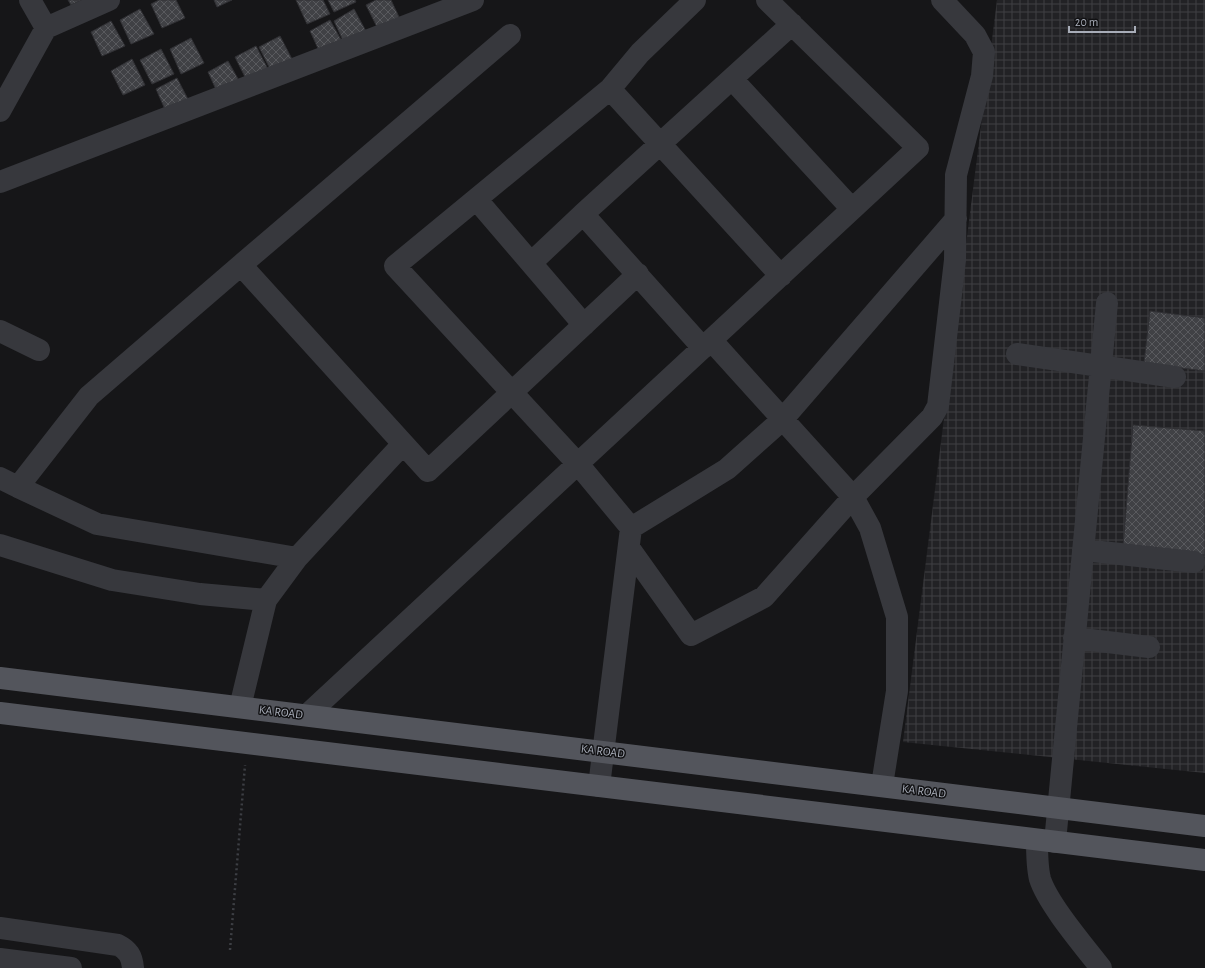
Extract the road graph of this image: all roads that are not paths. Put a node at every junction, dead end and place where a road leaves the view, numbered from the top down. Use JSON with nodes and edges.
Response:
{"nodes":[{"id":1,"x":30,"y":0,"type":"edge"},
{"id":2,"x":109,"y":0,"type":"edge"},
{"id":3,"x":473,"y":0,"type":"edge"},
{"id":4,"x":694,"y":0,"type":"edge"},
{"id":5,"x":767,"y":0,"type":"edge"},
{"id":6,"x":942,"y":0,"type":"edge"},
{"id":7,"x":792,"y":24,"type":"junction"},
{"id":8,"x":46,"y":28,"type":"junction"},
{"id":9,"x":510,"y":35,"type":"dead end"},
{"id":10,"x":732,"y":79,"type":"junction"},
{"id":11,"x":610,"y":89,"type":"junction"},
{"id":12,"x":0,"y":111,"type":"edge"},
{"id":13,"x":660,"y":144,"type":"junction"},
{"id":14,"x":0,"y":182,"type":"edge"},
{"id":15,"x":477,"y":200,"type":"junction"},
{"id":16,"x":852,"y":209,"type":"junction"},
{"id":17,"x":583,"y":214,"type":"junction"},
{"id":18,"x":956,"y":219,"type":"junction"},
{"id":19,"x":531,"y":263,"type":"junction"},
{"id":20,"x":241,"y":265,"type":"junction"},
{"id":21,"x":638,"y":274,"type":"junction"},
{"id":22,"x":781,"y":276,"type":"junction"},
{"id":23,"x":1107,"y":303,"type":"dead end"},
{"id":24,"x":584,"y":325,"type":"junction"},
{"id":25,"x":0,"y":331,"type":"edge"},
{"id":26,"x":708,"y":344,"type":"junction"},
{"id":27,"x":39,"y":350,"type":"dead end"},
{"id":28,"x":1017,"y":354,"type":"dead end"},
{"id":29,"x":1101,"y":366,"type":"junction"},
{"id":30,"x":1175,"y":377,"type":"dead end"},
{"id":31,"x":512,"y":392,"type":"junction"},
{"id":32,"x":782,"y":420,"type":"junction"},
{"id":33,"x":403,"y":444,"type":"junction"},
{"id":34,"x":578,"y":464,"type":"junction"},
{"id":35,"x":9,"y":482,"type":"edge"},
{"id":36,"x":853,"y":497,"type":"junction"},
{"id":37,"x":630,"y":538,"type":"junction"},
{"id":38,"x":0,"y":545,"type":"edge"},
{"id":39,"x":1083,"y":550,"type":"junction"},
{"id":40,"x":297,"y":558,"type":"junction"},
{"id":41,"x":1194,"y":562,"type":"dead end"},
{"id":42,"x":266,"y":600,"type":"junction"},
{"id":43,"x":1074,"y":638,"type":"junction"},
{"id":44,"x":1149,"y":647,"type":"dead end"},
{"id":45,"x":0,"y":678,"type":"edge"},
{"id":46,"x":240,"y":707,"type":"junction"},
{"id":47,"x":0,"y":714,"type":"edge"},
{"id":48,"x":307,"y":715,"type":"junction"},
{"id":49,"x":603,"y":752,"type":"junction"},
{"id":50,"x":882,"y":785,"type":"junction"},
{"id":51,"x":599,"y":786,"type":"junction"},
{"id":52,"x":1058,"y":808,"type":"junction"},
{"id":53,"x":1205,"y":826,"type":"edge"},
{"id":54,"x":1046,"y":841,"type":"junction"},
{"id":55,"x":1205,"y":860,"type":"edge"},
{"id":56,"x":0,"y":928,"type":"edge"},
{"id":57,"x":11,"y":962,"type":"edge"},
{"id":58,"x":71,"y":968,"type":"edge"},
{"id":59,"x":133,"y":968,"type":"edge"},
{"id":60,"x":1101,"y":968,"type":"edge"}],
"edges":[{"from":1,"to":8,"type":"street"},
{"from":2,"to":8,"type":"street"},
{"from":3,"to":14,"type":"street"},
{"from":4,"to":11,"type":"street"},
{"from":5,"to":7,"type":"street"},
{"from":6,"to":18,"type":"street"},
{"from":7,"to":10,"type":"street"},
{"from":7,"to":16,"type":"street"},
{"from":8,"to":12,"type":"street"},
{"from":9,"to":20,"type":"street"},
{"from":10,"to":13,"type":"street"},
{"from":10,"to":16,"type":"street"},
{"from":11,"to":13,"type":"street"},
{"from":11,"to":15,"type":"street"},
{"from":13,"to":17,"type":"street"},
{"from":13,"to":22,"type":"street"},
{"from":15,"to":19,"type":"street"},
{"from":15,"to":31,"type":"street"},
{"from":16,"to":22,"type":"street"},
{"from":17,"to":19,"type":"street"},
{"from":17,"to":21,"type":"street"},
{"from":18,"to":32,"type":"street"},
{"from":18,"to":36,"type":"street"},
{"from":19,"to":24,"type":"street"},
{"from":20,"to":33,"type":"street"},
{"from":20,"to":35,"type":"street"},
{"from":21,"to":24,"type":"street"},
{"from":21,"to":26,"type":"street"},
{"from":22,"to":26,"type":"street"},
{"from":23,"to":29,"type":"street"},
{"from":24,"to":31,"type":"street"},
{"from":25,"to":27,"type":"street"},
{"from":26,"to":32,"type":"street"},
{"from":26,"to":34,"type":"street"},
{"from":28,"to":29,"type":"street"},
{"from":29,"to":30,"type":"street"},
{"from":29,"to":39,"type":"street"},
{"from":31,"to":33,"type":"street"},
{"from":31,"to":34,"type":"street"},
{"from":32,"to":36,"type":"street"},
{"from":32,"to":37,"type":"street"},
{"from":33,"to":40,"type":"street"},
{"from":34,"to":37,"type":"street"},
{"from":34,"to":48,"type":"street"},
{"from":35,"to":40,"type":"street"},
{"from":36,"to":37,"type":"street"},
{"from":36,"to":50,"type":"street"},
{"from":37,"to":49,"type":"street"},
{"from":38,"to":42,"type":"street"},
{"from":39,"to":41,"type":"street"},
{"from":39,"to":43,"type":"street"},
{"from":40,"to":42,"type":"street"},
{"from":42,"to":46,"type":"street"},
{"from":43,"to":44,"type":"street"},
{"from":43,"to":52,"type":"street"},
{"from":45,"to":46,"type":"main road","name":"KA ROAD"},
{"from":46,"to":48,"type":"main road","name":"KA ROAD"},
{"from":47,"to":51,"type":"main road"},
{"from":48,"to":49,"type":"main road","name":"KA ROAD"},
{"from":49,"to":50,"type":"main road","name":"KA ROAD"},
{"from":49,"to":51,"type":"street"},
{"from":50,"to":52,"type":"main road","name":"KA ROAD"},
{"from":51,"to":54,"type":"main road"},
{"from":52,"to":53,"type":"main road","name":"KA ROAD"},
{"from":52,"to":54,"type":"street"},
{"from":54,"to":55,"type":"main road"},
{"from":54,"to":60,"type":"street"},
{"from":56,"to":59,"type":"street"},
{"from":57,"to":58,"type":"street"}]}
